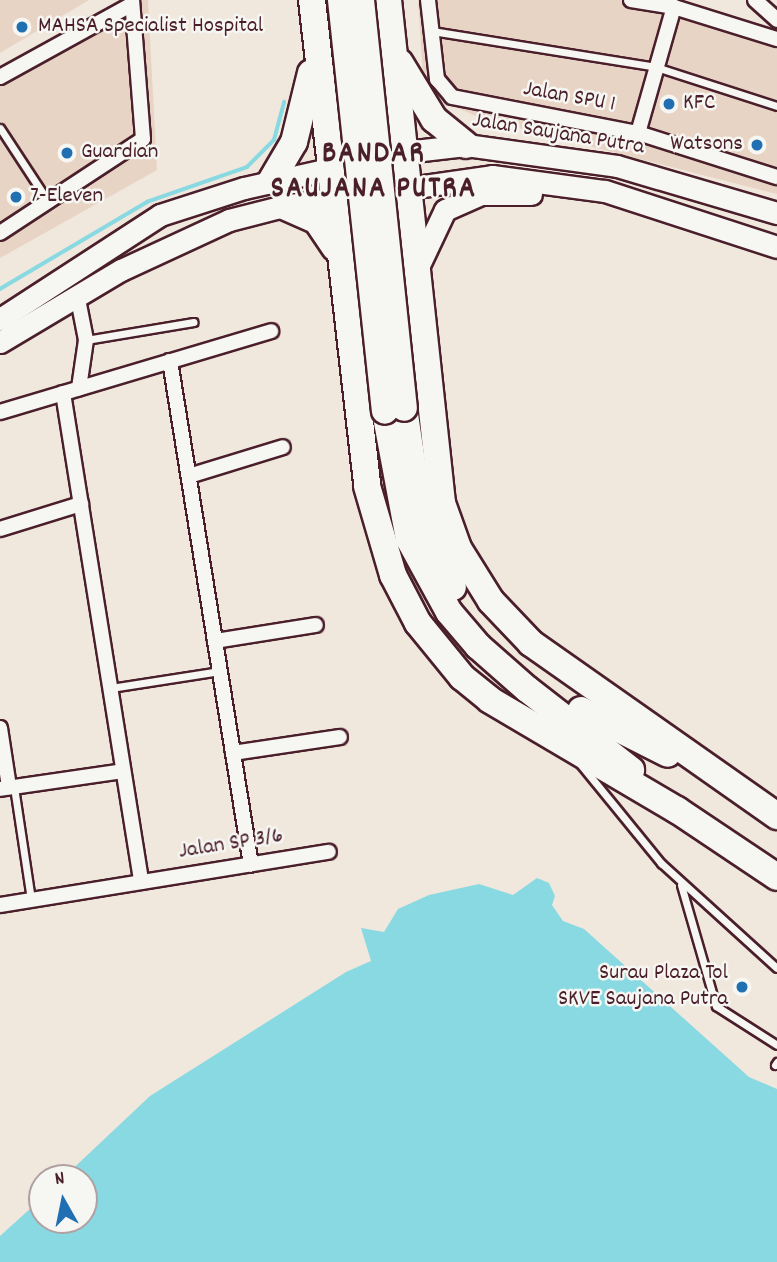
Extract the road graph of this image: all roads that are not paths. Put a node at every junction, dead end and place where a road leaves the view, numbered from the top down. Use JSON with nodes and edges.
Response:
{"nodes":[{"id":1,"x":312,"y":0,"type":"edge"},
{"id":2,"x":341,"y":0,"type":"edge"},
{"id":3,"x":361,"y":0,"type":"edge"},
{"id":4,"x":388,"y":0,"type":"edge"},
{"id":5,"x":428,"y":0,"type":"edge"},
{"id":6,"x":631,"y":0,"type":"edge"},
{"id":7,"x":755,"y":0,"type":"edge"},
{"id":8,"x":132,"y":2,"type":"edge"},
{"id":9,"x":674,"y":8,"type":"junction"},
{"id":10,"x":777,"y":20,"type":"edge"},
{"id":11,"x":431,"y":31,"type":"junction"},
{"id":12,"x":316,"y":37,"type":"junction"},
{"id":13,"x":777,"y":39,"type":"edge"},
{"id":14,"x":394,"y":52,"type":"junction"},
{"id":15,"x":656,"y":67,"type":"junction"},
{"id":16,"x":0,"y":77,"type":"edge"},
{"id":17,"x":777,"y":106,"type":"edge"},
{"id":18,"x":0,"y":128,"type":"edge"},
{"id":19,"x":638,"y":133,"type":"junction"},
{"id":20,"x":467,"y":145,"type":"junction"},
{"id":21,"x":405,"y":152,"type":"junction"},
{"id":22,"x":329,"y":168,"type":"junction"},
{"id":23,"x":777,"y":177,"type":"edge"},
{"id":24,"x":271,"y":181,"type":"junction"},
{"id":25,"x":408,"y":189,"type":"junction"},
{"id":26,"x":332,"y":199,"type":"junction"},
{"id":27,"x":640,"y":201,"type":"junction"},
{"id":28,"x":49,"y":202,"type":"junction"},
{"id":29,"x":284,"y":206,"type":"junction"},
{"id":30,"x":777,"y":213,"type":"edge"},
{"id":31,"x":0,"y":233,"type":"edge"},
{"id":32,"x":777,"y":247,"type":"edge"},
{"id":33,"x":337,"y":252,"type":"junction"},
{"id":34,"x":417,"y":268,"type":"junction"},
{"id":35,"x":77,"y":294,"type":"junction"},
{"id":36,"x":0,"y":319,"type":"edge"},
{"id":37,"x":193,"y":322,"type":"dead end"},
{"id":38,"x":271,"y":331,"type":"dead end"},
{"id":39,"x":86,"y":340,"type":"junction"},
{"id":40,"x":0,"y":342,"type":"edge"},
{"id":41,"x":170,"y":361,"type":"junction"},
{"id":42,"x":79,"y":388,"type":"junction"},
{"id":43,"x":63,"y":393,"type":"junction"},
{"id":44,"x":395,"y":409,"type":"junction"},
{"id":45,"x":0,"y":412,"type":"edge"},
{"id":46,"x":283,"y":447,"type":"dead end"},
{"id":47,"x":189,"y":476,"type":"junction"},
{"id":48,"x":81,"y":504,"type":"junction"},
{"id":49,"x":0,"y":529,"type":"edge"},
{"id":50,"x":316,"y":625,"type":"dead end"},
{"id":51,"x":215,"y":641,"type":"junction"},
{"id":52,"x":220,"y":671,"type":"junction"},
{"id":53,"x":110,"y":688,"type":"junction"},
{"id":54,"x":0,"y":728,"type":"edge"},
{"id":55,"x":340,"y":737,"type":"dead end"},
{"id":56,"x":567,"y":747,"type":"junction"},
{"id":57,"x":233,"y":753,"type":"junction"},
{"id":58,"x":123,"y":771,"type":"junction"},
{"id":59,"x":709,"y":771,"type":"junction"},
{"id":60,"x":8,"y":788,"type":"edge"},
{"id":61,"x":677,"y":810,"type":"junction"},
{"id":62,"x":777,"y":816,"type":"edge"},
{"id":63,"x":329,"y":852,"type":"dead end"},
{"id":64,"x":251,"y":865,"type":"junction"},
{"id":65,"x":777,"y":877,"type":"edge"},
{"id":66,"x":141,"y":882,"type":"junction"},
{"id":67,"x":680,"y":882,"type":"junction"},
{"id":68,"x":32,"y":900,"type":"junction"},
{"id":69,"x":0,"y":905,"type":"edge"},
{"id":70,"x":777,"y":968,"type":"edge"},
{"id":71,"x":777,"y":1045,"type":"edge"}],
"edges":[{"from":1,"to":12,"type":"highway"},
{"from":2,"to":44,"type":"highway","bridge":true},
{"from":3,"to":44,"type":"highway","bridge":true},
{"from":4,"to":14,"type":"highway"},
{"from":5,"to":11,"type":"street","name":"Jalan SPU 1"},
{"from":6,"to":9,"type":"street"},
{"from":7,"to":10,"type":"street"},
{"from":8,"to":16,"type":"street"},
{"from":8,"to":28,"type":"street"},
{"from":9,"to":13,"type":"street"},
{"from":9,"to":15,"type":"street"},
{"from":11,"to":15,"type":"lane"},
{"from":11,"to":19,"type":"street","name":"Jalan SPU 1"},
{"from":12,"to":22,"type":"highway"},
{"from":12,"to":24,"type":"highway"},
{"from":14,"to":20,"type":"highway"},
{"from":14,"to":21,"type":"highway"},
{"from":15,"to":17,"type":"lane"},
{"from":15,"to":19,"type":"street"},
{"from":18,"to":28,"type":"lane"},
{"from":19,"to":23,"type":"street","name":"Jalan SPU 1"},
{"from":20,"to":21,"type":"main road","name":"Jalan Saujana Putra"},
{"from":20,"to":30,"type":"main road","name":"Jalan Saujana Putra"},
{"from":21,"to":22,"type":"main road","name":"Jalan Saujana Putra"},
{"from":21,"to":25,"type":"highway"},
{"from":22,"to":24,"type":"main road","name":"Jalan Saujana Putra"},
{"from":22,"to":26,"type":"highway"},
{"from":24,"to":36,"type":"main road","name":"Jalan Saujana Putra"},
{"from":25,"to":26,"type":"main road","name":"Jalan Saujana Putra"},
{"from":25,"to":27,"type":"main road","name":"Jalan Saujana Putra"},
{"from":25,"to":34,"type":"highway"},
{"from":26,"to":29,"type":"main road","name":"Jalan Saujana Putra"},
{"from":26,"to":33,"type":"highway"},
{"from":27,"to":32,"type":"main road","name":"Jalan Saujana Putra"},
{"from":27,"to":34,"type":"main road"},
{"from":28,"to":31,"type":"street"},
{"from":29,"to":33,"type":"highway"},
{"from":29,"to":35,"type":"main road","name":"Jalan Saujana Putra"},
{"from":33,"to":56,"type":"highway"},
{"from":34,"to":59,"type":"highway"},
{"from":35,"to":39,"type":"street"},
{"from":35,"to":40,"type":"main road","name":"Jalan Saujana Putra"},
{"from":37,"to":39,"type":"lane"},
{"from":38,"to":41,"type":"street"},
{"from":39,"to":42,"type":"street"},
{"from":41,"to":42,"type":"street"},
{"from":41,"to":47,"type":"street"},
{"from":42,"to":43,"type":"street"},
{"from":43,"to":45,"type":"street"},
{"from":43,"to":48,"type":"street"},
{"from":44,"to":59,"type":"highway"},
{"from":44,"to":61,"type":"highway"},
{"from":46,"to":47,"type":"street"},
{"from":47,"to":51,"type":"street"},
{"from":48,"to":49,"type":"street"},
{"from":48,"to":53,"type":"street"},
{"from":50,"to":51,"type":"street"},
{"from":51,"to":52,"type":"street"},
{"from":52,"to":53,"type":"lane"},
{"from":52,"to":57,"type":"street"},
{"from":53,"to":58,"type":"street"},
{"from":54,"to":60,"type":"street"},
{"from":55,"to":57,"type":"street"},
{"from":56,"to":61,"type":"highway"},
{"from":56,"to":67,"type":"lane"},
{"from":57,"to":64,"type":"street"},
{"from":58,"to":60,"type":"street"},
{"from":58,"to":66,"type":"street"},
{"from":59,"to":62,"type":"highway"},
{"from":60,"to":68,"type":"lane"},
{"from":61,"to":65,"type":"highway"},
{"from":63,"to":64,"type":"street","name":"Jalan SP 3/6"},
{"from":64,"to":66,"type":"street","name":"Jalan SP 3/6"},
{"from":66,"to":68,"type":"street","name":"Jalan SP 3/6"},
{"from":67,"to":70,"type":"lane"},
{"from":67,"to":71,"type":"lane"},
{"from":68,"to":69,"type":"street","name":"Jalan SP 3/6"}]}
